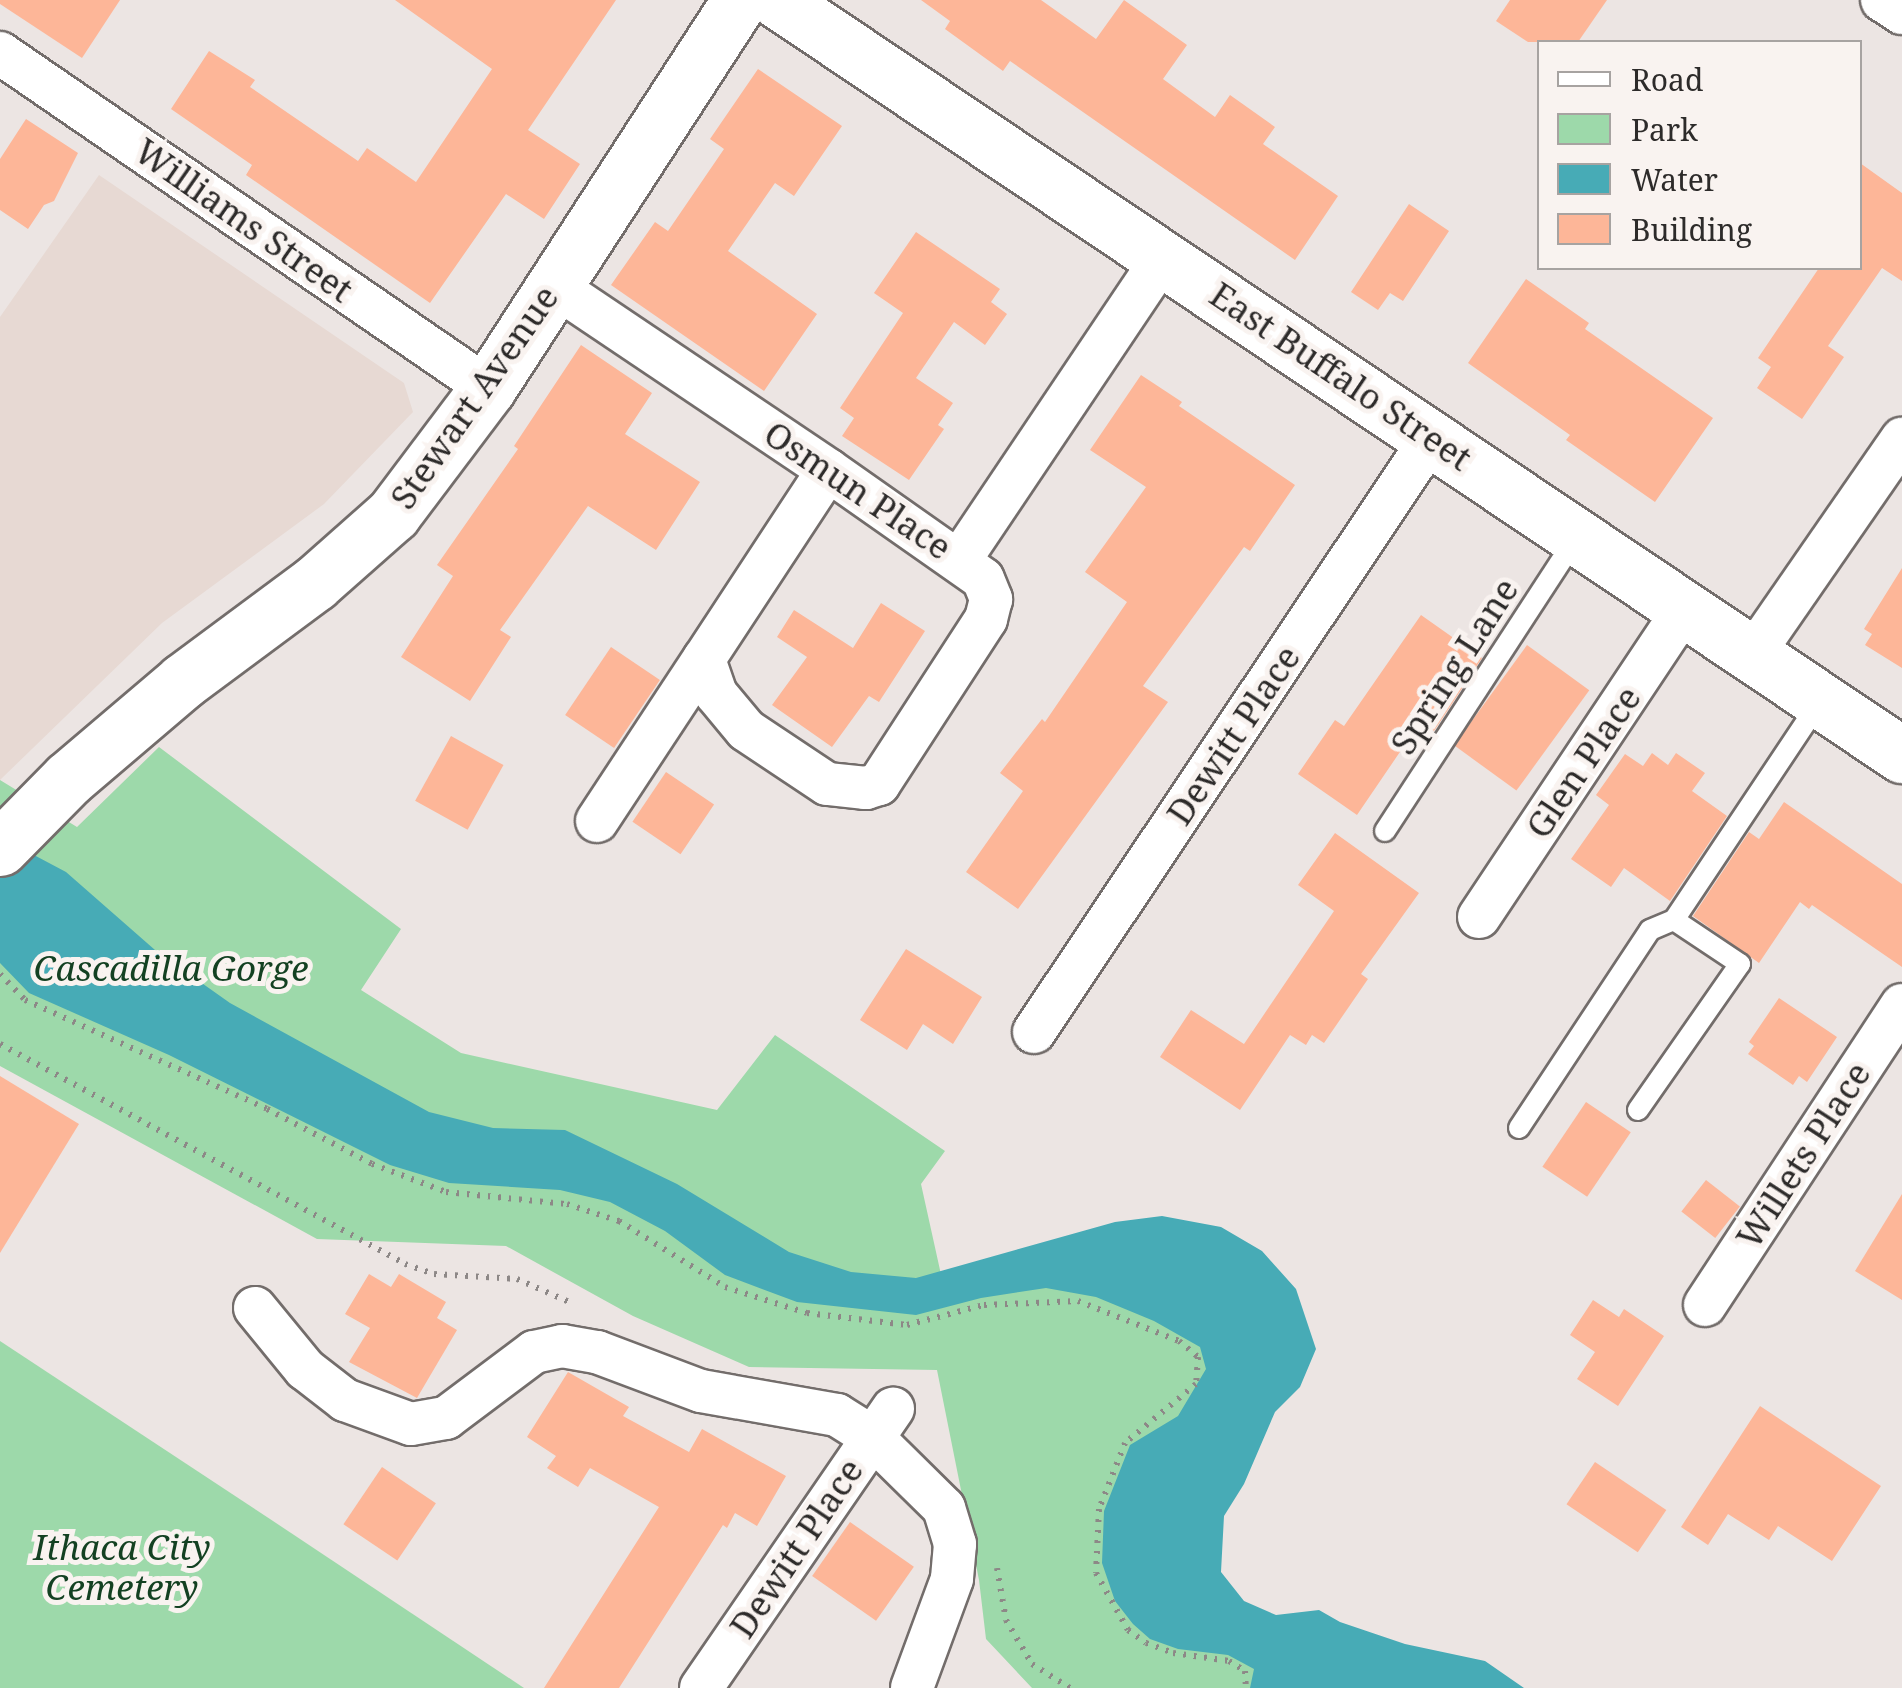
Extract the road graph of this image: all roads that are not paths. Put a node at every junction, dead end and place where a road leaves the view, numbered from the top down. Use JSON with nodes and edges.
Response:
{"nodes":[{"id":1,"x":740,"y":0,"type":"edge"},
{"id":2,"x":777,"y":0,"type":"edge"},
{"id":3,"x":7,"y":71,"type":"edge"},
{"id":4,"x":1164,"y":256,"type":"junction"},
{"id":5,"x":553,"y":285,"type":"junction"},
{"id":6,"x":488,"y":388,"type":"junction"},
{"id":7,"x":1432,"y":437,"type":"junction"},
{"id":8,"x":1902,"y":439,"type":"edge"},
{"id":9,"x":828,"y":470,"type":"junction"},
{"id":10,"x":1577,"y":536,"type":"junction"},
{"id":11,"x":960,"y":561,"type":"junction"},
{"id":12,"x":1686,"y":607,"type":"junction"},
{"id":13,"x":1754,"y":654,"type":"junction"},
{"id":14,"x":704,"y":659,"type":"junction"},
{"id":15,"x":1821,"y":700,"type":"junction"},
{"id":16,"x":1902,"y":754,"type":"edge"},
{"id":17,"x":597,"y":821,"type":"dead end"},
{"id":18,"x":1385,"y":831,"type":"dead end"},
{"id":19,"x":0,"y":848,"type":"edge"},
{"id":20,"x":1479,"y":917,"type":"dead end"},
{"id":21,"x":1674,"y":920,"type":"junction"},
{"id":22,"x":1902,"y":1005,"type":"edge"},
{"id":23,"x":1034,"y":1032,"type":"dead end"},
{"id":24,"x":1638,"y":1110,"type":"dead end"},
{"id":25,"x":1519,"y":1128,"type":"dead end"},
{"id":26,"x":1705,"y":1304,"type":"dead end"},
{"id":27,"x":255,"y":1308,"type":"dead end"},
{"id":28,"x":882,"y":1423,"type":"junction"},
{"id":29,"x":701,"y":1688,"type":"edge"},
{"id":30,"x":912,"y":1688,"type":"edge"}],
"edges":[{"from":1,"to":5,"type":"street","name":"Stewart Avenue"},
{"from":2,"to":4,"type":"street","name":"East Buffalo Street"},
{"from":3,"to":6,"type":"street","name":"Williams Street"},
{"from":4,"to":7,"type":"street","name":"East Buffalo Street"},
{"from":4,"to":11,"type":"street","name":"Osmun Place"},
{"from":5,"to":6,"type":"street","name":"Stewart Avenue"},
{"from":5,"to":9,"type":"street","name":"Osmun Place"},
{"from":6,"to":19,"type":"street","name":"Stewart Avenue"},
{"from":7,"to":10,"type":"street","name":"East Buffalo Street"},
{"from":7,"to":23,"type":"street","name":"Dewitt Place"},
{"from":8,"to":13,"type":"street"},
{"from":9,"to":11,"type":"street","name":"Osmun Place"},
{"from":9,"to":14,"type":"street"},
{"from":10,"to":12,"type":"street","name":"East Buffalo Street"},
{"from":10,"to":18,"type":"lane","name":"Spring Lane"},
{"from":11,"to":14,"type":"street"},
{"from":12,"to":13,"type":"street","name":"East Buffalo Street"},
{"from":12,"to":20,"type":"street","name":"Glen Place"},
{"from":13,"to":15,"type":"street","name":"East Buffalo Street"},
{"from":14,"to":17,"type":"street"},
{"from":15,"to":16,"type":"street","name":"East Buffalo Street"},
{"from":15,"to":21,"type":"lane"},
{"from":21,"to":24,"type":"lane"},
{"from":21,"to":25,"type":"lane"},
{"from":22,"to":26,"type":"street","name":"Willets Place"},
{"from":27,"to":28,"type":"street"},
{"from":28,"to":29,"type":"street","name":"Dewitt Place"},
{"from":28,"to":30,"type":"street"}]}
